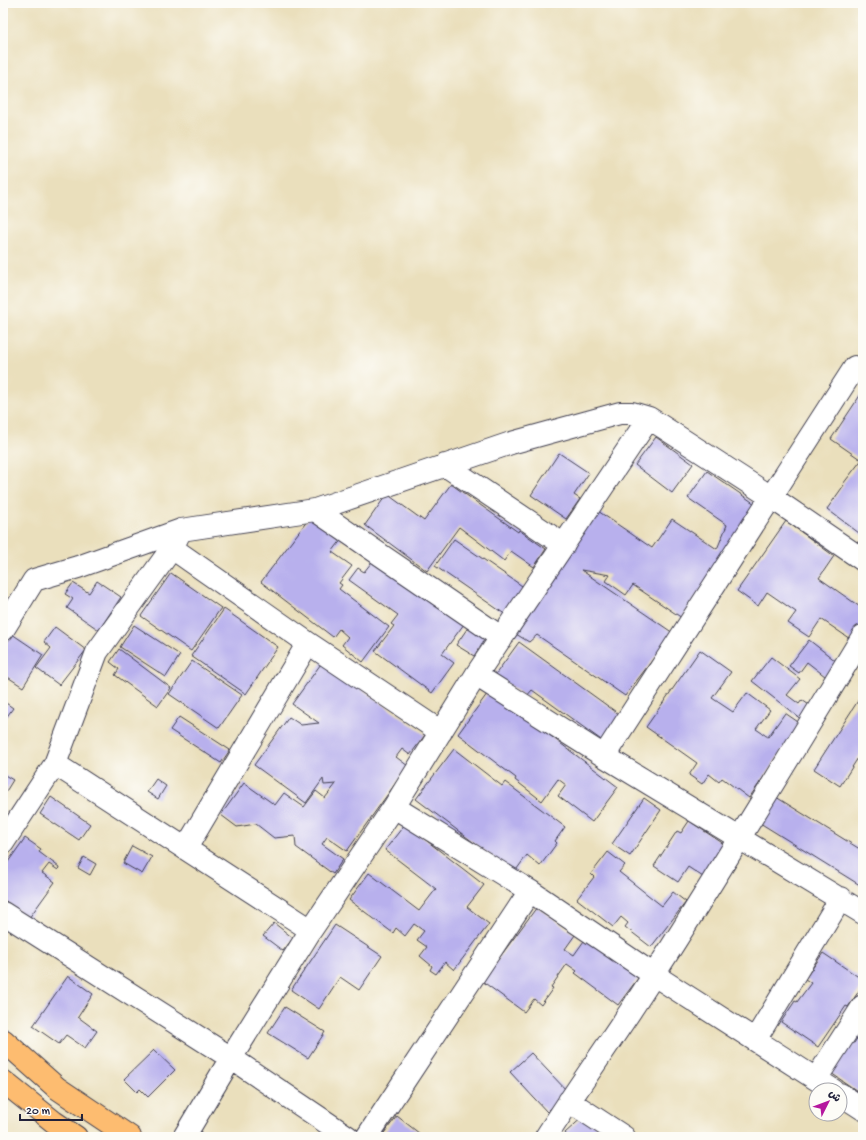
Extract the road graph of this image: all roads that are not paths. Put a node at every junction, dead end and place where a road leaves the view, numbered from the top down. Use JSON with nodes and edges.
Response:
{"nodes":[{"id":1,"x":863,"y":373,"type":"edge"},
{"id":2,"x":649,"y":418,"type":"junction"},
{"id":3,"x":445,"y":466,"type":"junction"},
{"id":4,"x":771,"y":497,"type":"junction"},
{"id":5,"x":315,"y":510,"type":"junction"},
{"id":6,"x":177,"y":539,"type":"junction"},
{"id":7,"x":564,"y":546,"type":"junction"},
{"id":8,"x":863,"y":560,"type":"edge"},
{"id":9,"x":3,"y":630,"type":"edge"},
{"id":10,"x":863,"y":636,"type":"edge"},
{"id":11,"x":502,"y":638,"type":"junction"},
{"id":12,"x":308,"y":642,"type":"junction"},
{"id":13,"x":476,"y":675,"type":"junction"},
{"id":14,"x":441,"y":732,"type":"junction"},
{"id":15,"x":604,"y":756,"type":"junction"},
{"id":16,"x":55,"y":764,"type":"junction"},
{"id":17,"x":394,"y":807,"type":"junction"},
{"id":18,"x":740,"y":838,"type":"junction"},
{"id":19,"x":3,"y":843,"type":"edge"},
{"id":20,"x":186,"y":848,"type":"junction"},
{"id":21,"x":530,"y":891,"type":"junction"},
{"id":22,"x":841,"y":898,"type":"junction"},
{"id":23,"x":863,"y":912,"type":"edge"},
{"id":24,"x":3,"y":913,"type":"edge"},
{"id":25,"x":311,"y":930,"type":"junction"},
{"id":26,"x":654,"y":975,"type":"junction"},
{"id":27,"x":863,"y":1006,"type":"edge"},
{"id":28,"x":3,"y":1040,"type":"edge"},
{"id":29,"x":755,"y":1040,"type":"junction"},
{"id":30,"x":231,"y":1058,"type":"junction"},
{"id":31,"x":3,"y":1081,"type":"edge"},
{"id":32,"x":819,"y":1082,"type":"edge"},
{"id":33,"x":825,"y":1082,"type":"edge"},
{"id":34,"x":848,"y":1099,"type":"edge"},
{"id":35,"x":569,"y":1101,"type":"junction"},
{"id":36,"x":863,"y":1109,"type":"edge"},
{"id":37,"x":76,"y":1137,"type":"edge"},
{"id":38,"x":130,"y":1137,"type":"edge"},
{"id":39,"x":184,"y":1137,"type":"edge"},
{"id":40,"x":348,"y":1137,"type":"edge"},
{"id":41,"x":367,"y":1137,"type":"edge"},
{"id":42,"x":546,"y":1137,"type":"edge"},
{"id":43,"x":624,"y":1137,"type":"edge"}],
"edges":[{"from":1,"to":4,"type":"street"},
{"from":2,"to":3,"type":"street"},
{"from":2,"to":4,"type":"street"},
{"from":2,"to":7,"type":"street"},
{"from":3,"to":5,"type":"street"},
{"from":3,"to":7,"type":"street"},
{"from":4,"to":8,"type":"street"},
{"from":4,"to":15,"type":"street"},
{"from":5,"to":6,"type":"street"},
{"from":5,"to":11,"type":"street"},
{"from":6,"to":9,"type":"street"},
{"from":6,"to":12,"type":"street"},
{"from":6,"to":16,"type":"street"},
{"from":7,"to":11,"type":"street"},
{"from":10,"to":18,"type":"street"},
{"from":11,"to":13,"type":"street"},
{"from":12,"to":14,"type":"street"},
{"from":12,"to":20,"type":"street"},
{"from":13,"to":14,"type":"street"},
{"from":13,"to":15,"type":"street"},
{"from":14,"to":17,"type":"street"},
{"from":15,"to":18,"type":"street"},
{"from":16,"to":19,"type":"street"},
{"from":16,"to":20,"type":"street"},
{"from":17,"to":21,"type":"street"},
{"from":17,"to":25,"type":"street"},
{"from":18,"to":22,"type":"street"},
{"from":18,"to":26,"type":"street"},
{"from":20,"to":25,"type":"street"},
{"from":21,"to":26,"type":"street"},
{"from":21,"to":41,"type":"street"},
{"from":22,"to":23,"type":"street"},
{"from":22,"to":29,"type":"street"},
{"from":24,"to":30,"type":"street"},
{"from":25,"to":30,"type":"street"},
{"from":26,"to":29,"type":"street"},
{"from":26,"to":35,"type":"street"},
{"from":27,"to":33,"type":"street"},
{"from":28,"to":38,"type":"main road"},
{"from":29,"to":32,"type":"street"},
{"from":30,"to":39,"type":"street"},
{"from":30,"to":40,"type":"street"},
{"from":31,"to":37,"type":"main road"},
{"from":34,"to":36,"type":"street"},
{"from":35,"to":42,"type":"street"},
{"from":35,"to":43,"type":"street"}]}
